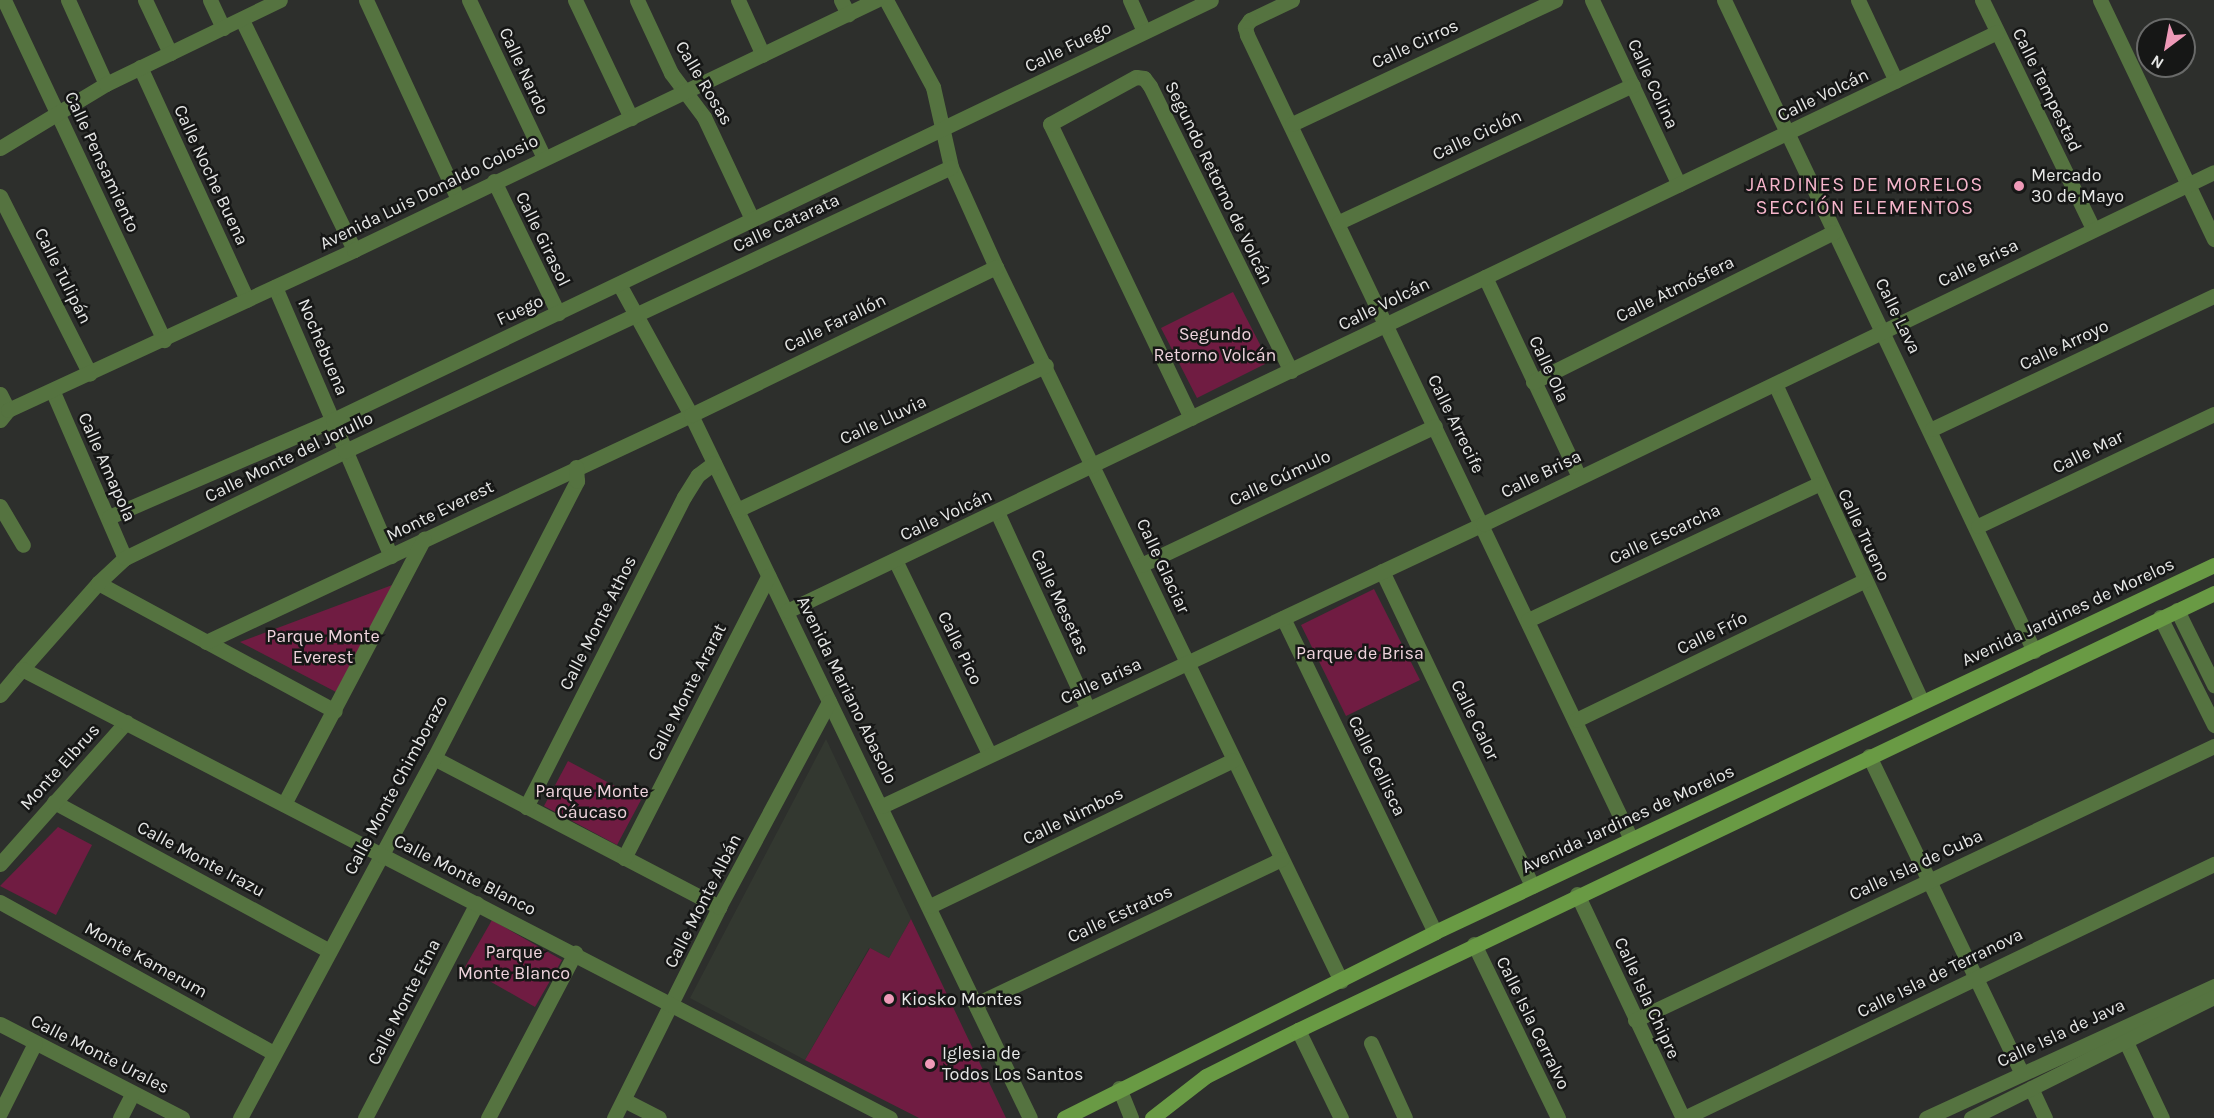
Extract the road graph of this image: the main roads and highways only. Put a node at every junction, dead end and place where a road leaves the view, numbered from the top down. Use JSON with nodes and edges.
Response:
{"nodes":[{"id":1,"x":2214,"y":565,"type":"edge"},
{"id":2,"x":2214,"y":593,"type":"edge"},
{"id":3,"x":1825,"y":748,"type":"junction"},
{"id":4,"x":1838,"y":771,"type":"junction"},
{"id":5,"x":1064,"y":1118,"type":"edge"},
{"id":6,"x":1152,"y":1118,"type":"edge"}],
"edges":[{"from":1,"to":3,"type":"main road","name":"Avenida Jardines de Morelos"},
{"from":2,"to":4,"type":"main road"},
{"from":3,"to":4,"type":"main road"},
{"from":3,"to":5,"type":"main road","name":"Avenida Jardines de Morelos"},
{"from":4,"to":6,"type":"main road"}]}
